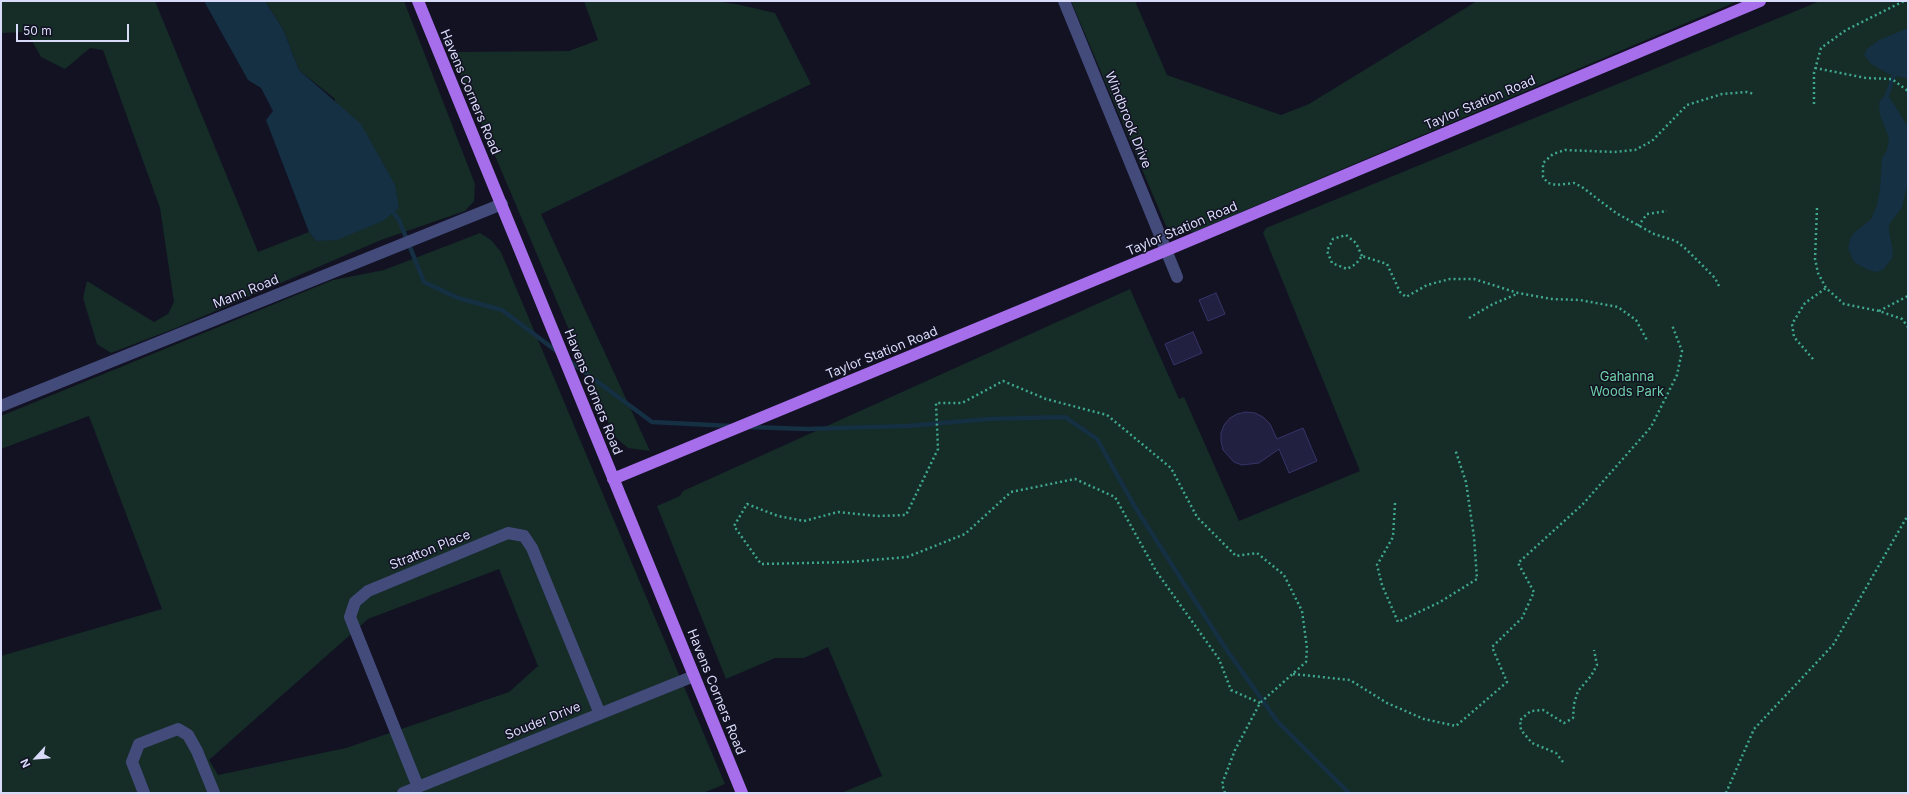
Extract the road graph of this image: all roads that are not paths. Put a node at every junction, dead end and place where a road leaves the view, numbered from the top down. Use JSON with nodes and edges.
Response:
{"nodes":[{"id":1,"x":418,"y":1,"type":"edge"},
{"id":2,"x":1064,"y":1,"type":"edge"},
{"id":3,"x":1760,"y":1,"type":"edge"},
{"id":4,"x":502,"y":204,"type":"junction"},
{"id":5,"x":1167,"y":250,"type":"junction"},
{"id":6,"x":1177,"y":277,"type":"dead end"},
{"id":7,"x":1,"y":406,"type":"edge"},
{"id":8,"x":613,"y":479,"type":"junction"},
{"id":9,"x":694,"y":676,"type":"junction"},
{"id":10,"x":600,"y":714,"type":"junction"},
{"id":11,"x":418,"y":787,"type":"junction"},
{"id":12,"x":144,"y":793,"type":"edge"},
{"id":13,"x":214,"y":793,"type":"edge"},
{"id":14,"x":403,"y":793,"type":"edge"},
{"id":15,"x":742,"y":793,"type":"edge"}],
"edges":[{"from":1,"to":4,"type":"main road","name":"Havens Corners Road"},
{"from":2,"to":5,"type":"street","name":"Windbrook Drive"},
{"from":3,"to":5,"type":"main road","name":"Taylor Station Road"},
{"from":4,"to":7,"type":"street","name":"Mann Road"},
{"from":4,"to":8,"type":"main road","name":"Havens Corners Road"},
{"from":5,"to":6,"type":"street","name":"Windbrook Drive"},
{"from":5,"to":8,"type":"main road","name":"Taylor Station Road"},
{"from":8,"to":9,"type":"main road","name":"Havens Corners Road"},
{"from":9,"to":10,"type":"street","name":"Souder Drive"},
{"from":9,"to":15,"type":"main road","name":"Havens Corners Road"},
{"from":10,"to":11,"type":"street","name":"Souder Drive"},
{"from":10,"to":11,"type":"street","name":"Stratton Place"},
{"from":11,"to":14,"type":"street","name":"Souder Drive"},
{"from":12,"to":13,"type":"street"}]}
